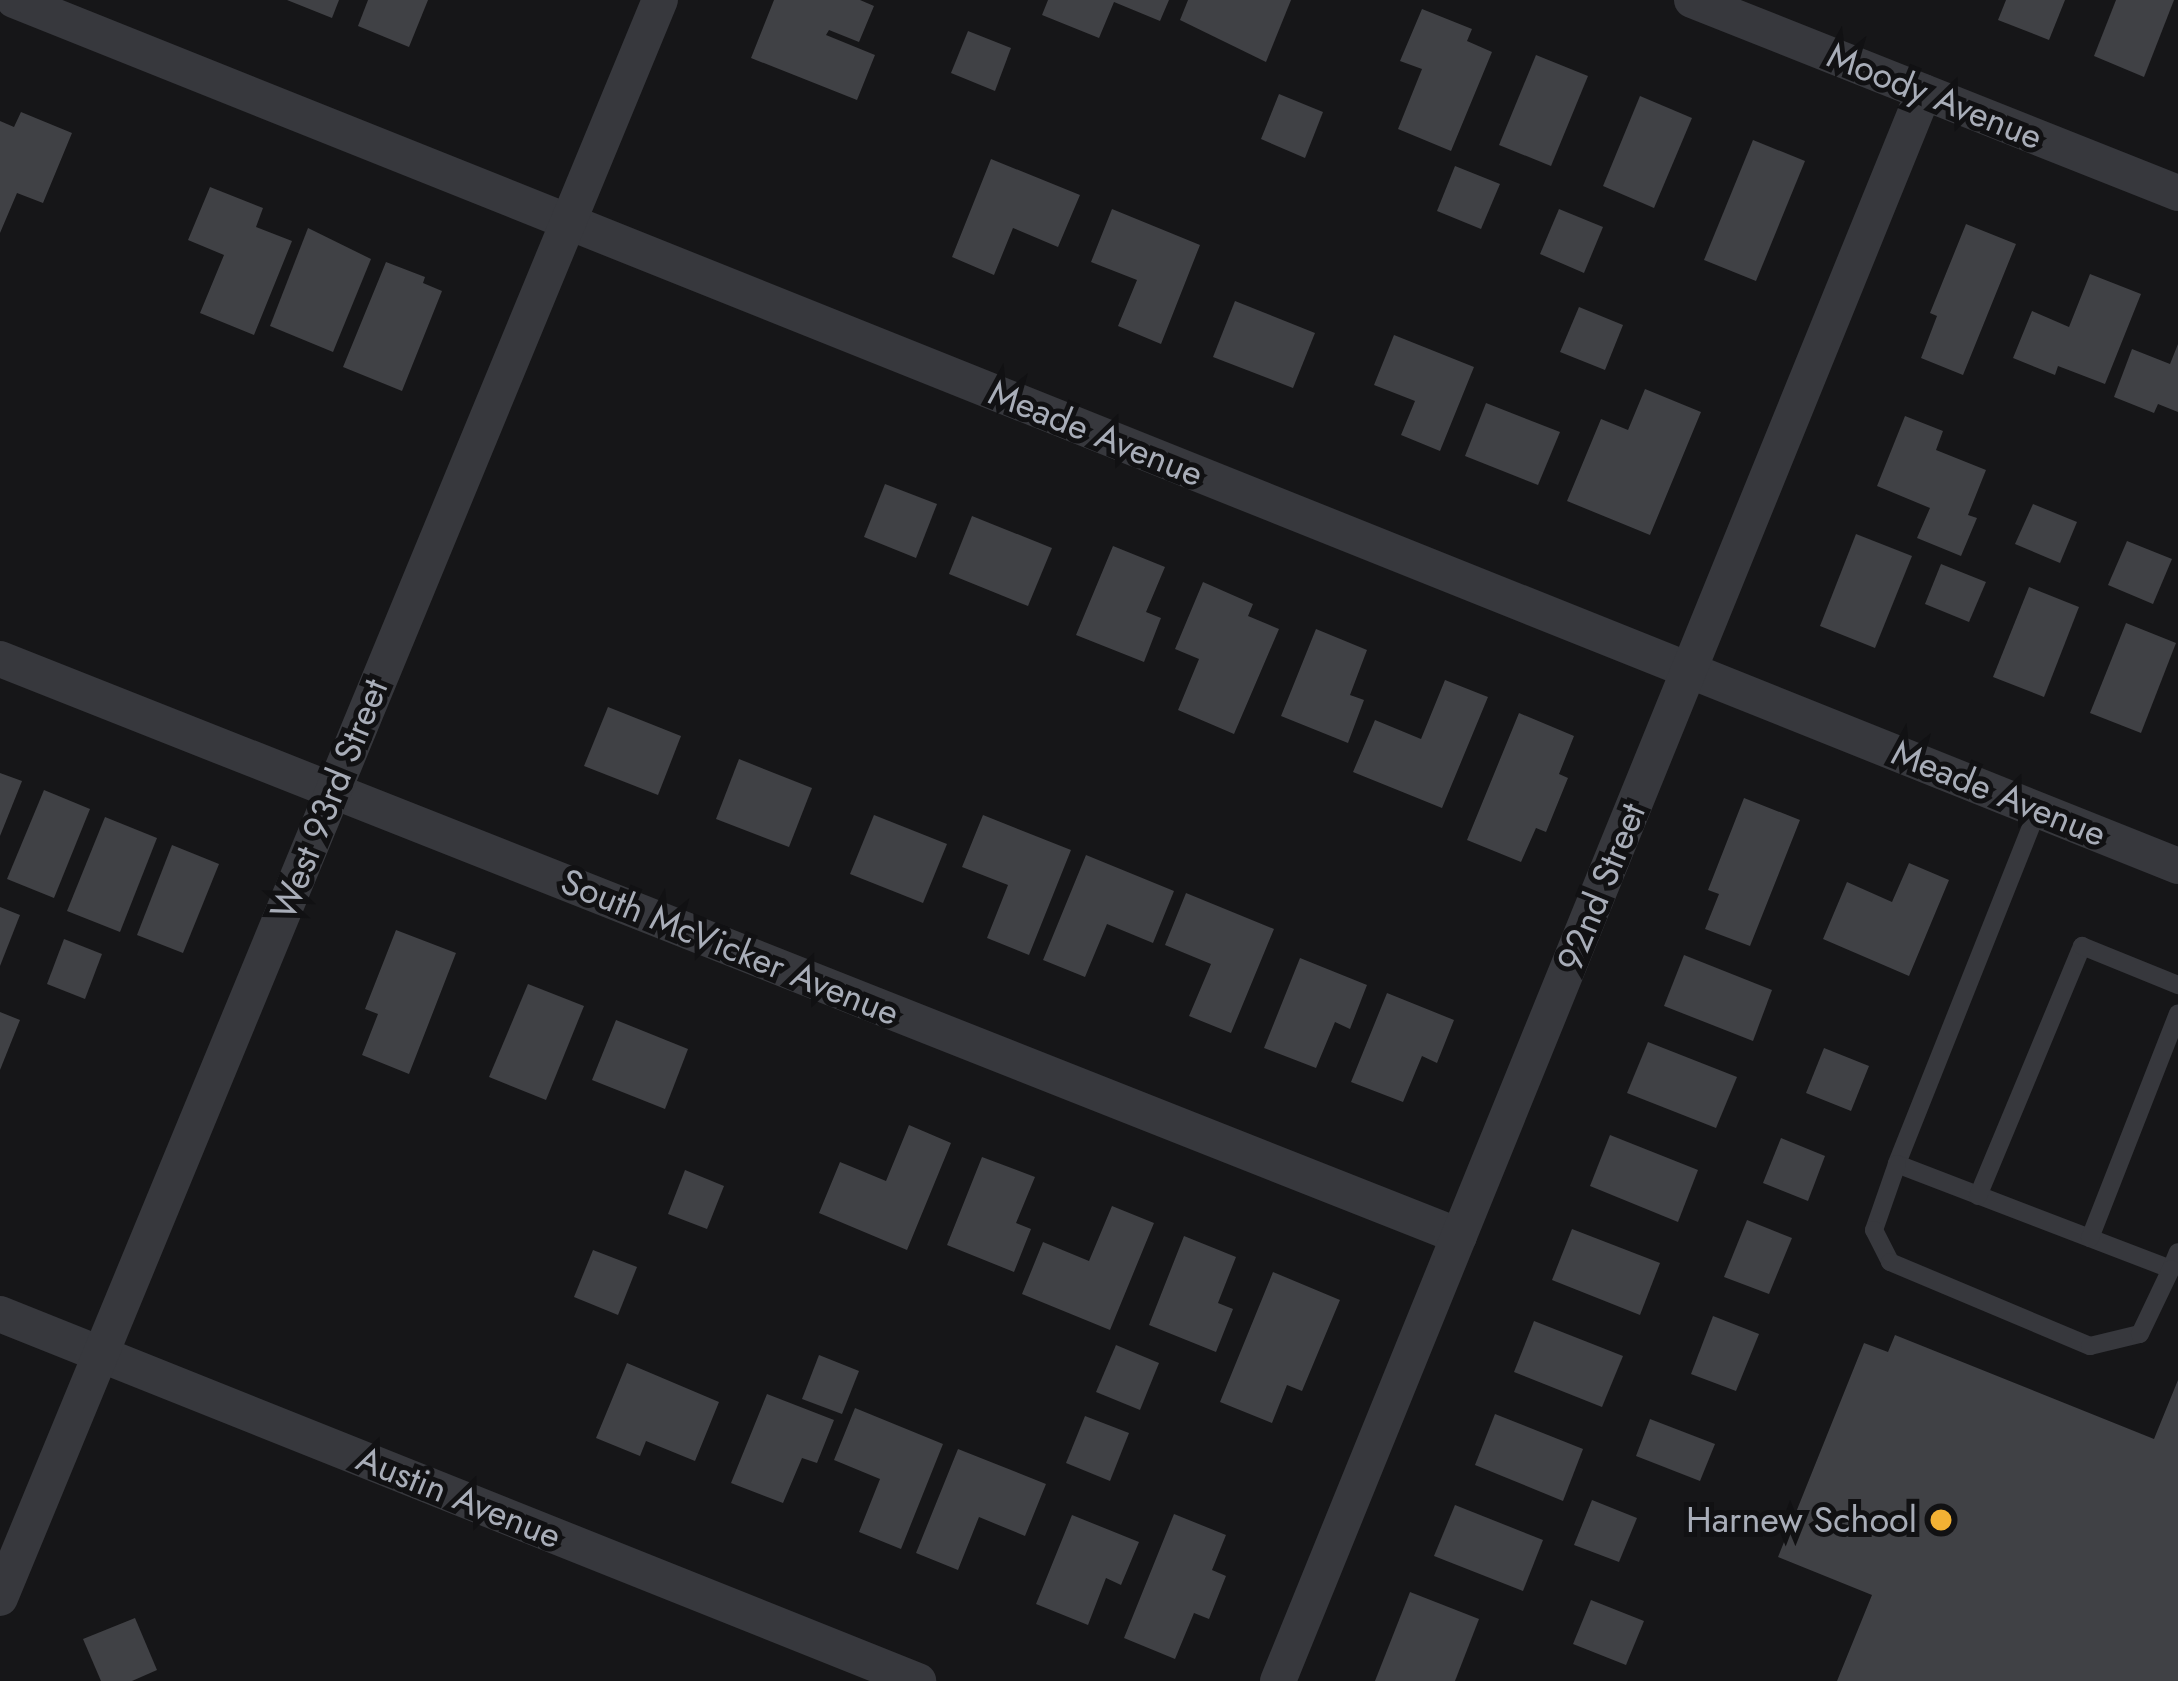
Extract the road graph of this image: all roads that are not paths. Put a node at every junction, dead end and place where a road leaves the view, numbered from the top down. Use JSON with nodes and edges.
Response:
{"nodes":[{"id":1,"x":14,"y":0,"type":"edge"},
{"id":2,"x":660,"y":0,"type":"edge"},
{"id":3,"x":1692,"y":0,"type":"edge"},
{"id":4,"x":1924,"y":92,"type":"junction"},
{"id":5,"x":2178,"y":193,"type":"edge"},
{"id":6,"x":569,"y":223,"type":"junction"},
{"id":7,"x":0,"y":658,"type":"edge"},
{"id":8,"x":1690,"y":669,"type":"junction"},
{"id":9,"x":333,"y":790,"type":"junction"},
{"id":10,"x":2038,"y":809,"type":"junction"},
{"id":11,"x":2178,"y":866,"type":"edge"},
{"id":12,"x":2178,"y":985,"type":"edge"},
{"id":13,"x":2178,"y":1014,"type":"edge"},
{"id":14,"x":1897,"y":1165,"type":"junction"},
{"id":15,"x":1978,"y":1196,"type":"junction"},
{"id":16,"x":1459,"y":1236,"type":"junction"},
{"id":17,"x":2090,"y":1238,"type":"junction"},
{"id":18,"x":2175,"y":1261,"type":"edge"},
{"id":19,"x":0,"y":1314,"type":"edge"},
{"id":20,"x":100,"y":1354,"type":"junction"},
{"id":21,"x":0,"y":1598,"type":"edge"},
{"id":22,"x":918,"y":1681,"type":"edge"},
{"id":23,"x":1278,"y":1681,"type":"edge"}],
"edges":[{"from":1,"to":6,"type":"street","name":"Meade Avenue"},
{"from":2,"to":6,"type":"street","name":"West 93rd Street"},
{"from":3,"to":4,"type":"street","name":"Moody Avenue"},
{"from":4,"to":5,"type":"street","name":"Moody Avenue"},
{"from":4,"to":8,"type":"street","name":"92nd Street"},
{"from":6,"to":8,"type":"street","name":"Meade Avenue"},
{"from":6,"to":9,"type":"street","name":"West 93rd Street"},
{"from":7,"to":9,"type":"street","name":"South McVicker Avenue"},
{"from":8,"to":10,"type":"street","name":"Meade Avenue"},
{"from":8,"to":16,"type":"street","name":"92nd Street"},
{"from":9,"to":16,"type":"street","name":"South McVicker Avenue"},
{"from":9,"to":20,"type":"street","name":"West 93rd Street"},
{"from":10,"to":11,"type":"street","name":"Meade Avenue"},
{"from":10,"to":14,"type":"lane"},
{"from":12,"to":15,"type":"lane"},
{"from":13,"to":17,"type":"lane"},
{"from":14,"to":15,"type":"lane"},
{"from":14,"to":18,"type":"lane"},
{"from":15,"to":17,"type":"lane"},
{"from":16,"to":23,"type":"street","name":"92nd Street"},
{"from":17,"to":18,"type":"lane"},
{"from":19,"to":20,"type":"street","name":"Austin Avenue"},
{"from":20,"to":21,"type":"street","name":"West 93rd Street"},
{"from":20,"to":22,"type":"street","name":"Austin Avenue"}]}
